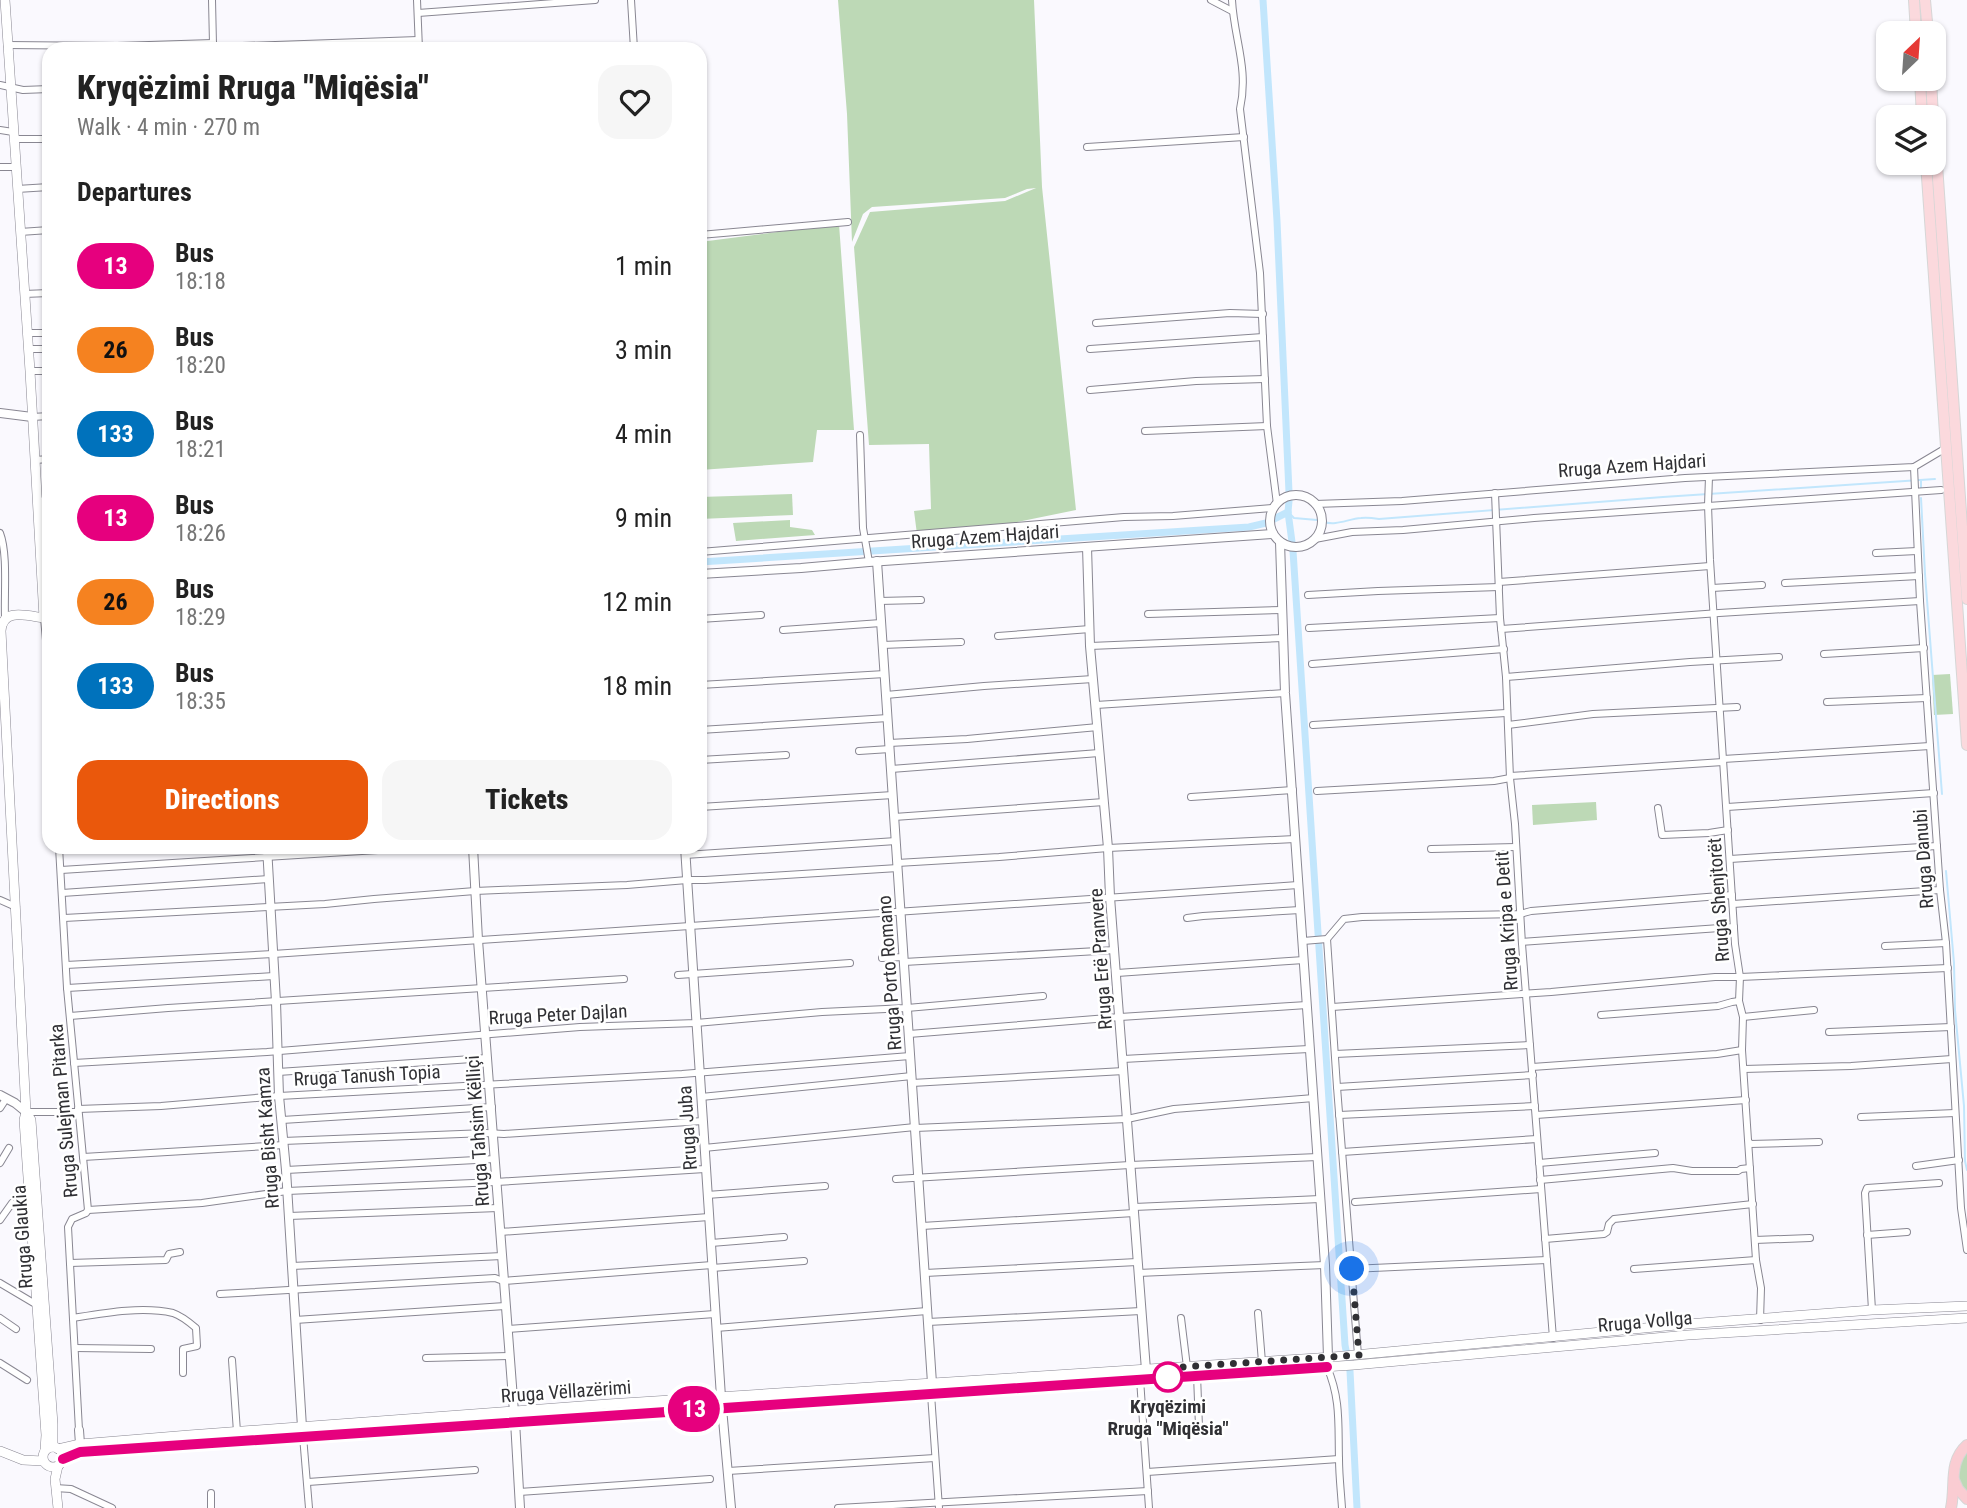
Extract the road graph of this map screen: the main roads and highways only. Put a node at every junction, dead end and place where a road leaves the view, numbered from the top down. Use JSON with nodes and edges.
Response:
{"nodes":[{"id":1,"x":5,"y":0,"type":"edge"},
{"id":2,"x":1914,"y":0,"type":"edge"},
{"id":3,"x":1925,"y":0,"type":"edge"},
{"id":4,"x":1915,"y":21,"type":"edge"},
{"id":5,"x":1927,"y":21,"type":"edge"},
{"id":6,"x":5,"y":87,"type":"edge"},
{"id":7,"x":1927,"y":175,"type":"edge"},
{"id":8,"x":1938,"y":175,"type":"edge"},
{"id":9,"x":42,"y":530,"type":"edge"},
{"id":10,"x":1967,"y":598,"type":"edge"},
{"id":11,"x":42,"y":618,"type":"edge"},
{"id":12,"x":2,"y":672,"type":"edge"},
{"id":13,"x":1967,"y":745,"type":"edge"},
{"id":14,"x":26,"y":1112,"type":"junction"},
{"id":15,"x":1967,"y":1306,"type":"edge"},
{"id":16,"x":1967,"y":1318,"type":"edge"},
{"id":17,"x":1553,"y":1342,"type":"junction"},
{"id":18,"x":1331,"y":1362,"type":"junction"},
{"id":19,"x":721,"y":1402,"type":"junction"},
{"id":20,"x":302,"y":1432,"type":"junction"},
{"id":21,"x":1967,"y":1445,"type":"edge"},
{"id":22,"x":52,"y":1449,"type":"junction"},
{"id":23,"x":0,"y":1451,"type":"edge"},
{"id":24,"x":61,"y":1462,"type":"junction"},
{"id":25,"x":46,"y":1464,"type":"junction"},
{"id":26,"x":1954,"y":1474,"type":"junction"},
{"id":27,"x":1967,"y":1499,"type":"edge"},
{"id":28,"x":52,"y":1508,"type":"edge"},
{"id":29,"x":58,"y":1508,"type":"edge"},
{"id":30,"x":1951,"y":1508,"type":"edge"}],
"edges":[{"from":1,"to":6,"type":"main road"},
{"from":2,"to":4,"type":"main road"},
{"from":3,"to":5,"type":"main road"},
{"from":6,"to":9,"type":"main road"},
{"from":7,"to":13,"type":"main road"},
{"from":8,"to":10,"type":"main road"},
{"from":11,"to":12,"type":"main road"},
{"from":12,"to":14,"type":"main road"},
{"from":14,"to":22,"type":"main road","name":"Rruga Glaukia"},
{"from":14,"to":22,"type":"main road","name":"Rruga Glaukia"},
{"from":15,"to":17,"type":"main road","name":"Rruga Vollga"},
{"from":16,"to":17,"type":"main road","name":"Rruga Vollga"},
{"from":17,"to":18,"type":"main road","name":"Rruga Vollga"},
{"from":18,"to":19,"type":"main road","name":"Rruga Vëllazërimi"},
{"from":18,"to":19,"type":"main road","name":"Rruga Vëllazërimi"},
{"from":19,"to":20,"type":"main road","name":"Rruga Vëllazërimi"},
{"from":20,"to":22,"type":"main road","name":"Rruga Vëllazërimi"},
{"from":20,"to":24,"type":"main road","name":"Rruga Vëllazërimi"},
{"from":21,"to":26,"type":"highway"},
{"from":22,"to":24,"type":"main road"},
{"from":22,"to":25,"type":"main road"},
{"from":23,"to":25,"type":"main road"},
{"from":24,"to":25,"type":"main road"},
{"from":24,"to":29,"type":"main road"},
{"from":25,"to":28,"type":"main road"},
{"from":26,"to":27,"type":"highway"},
{"from":26,"to":30,"type":"highway"}]}
